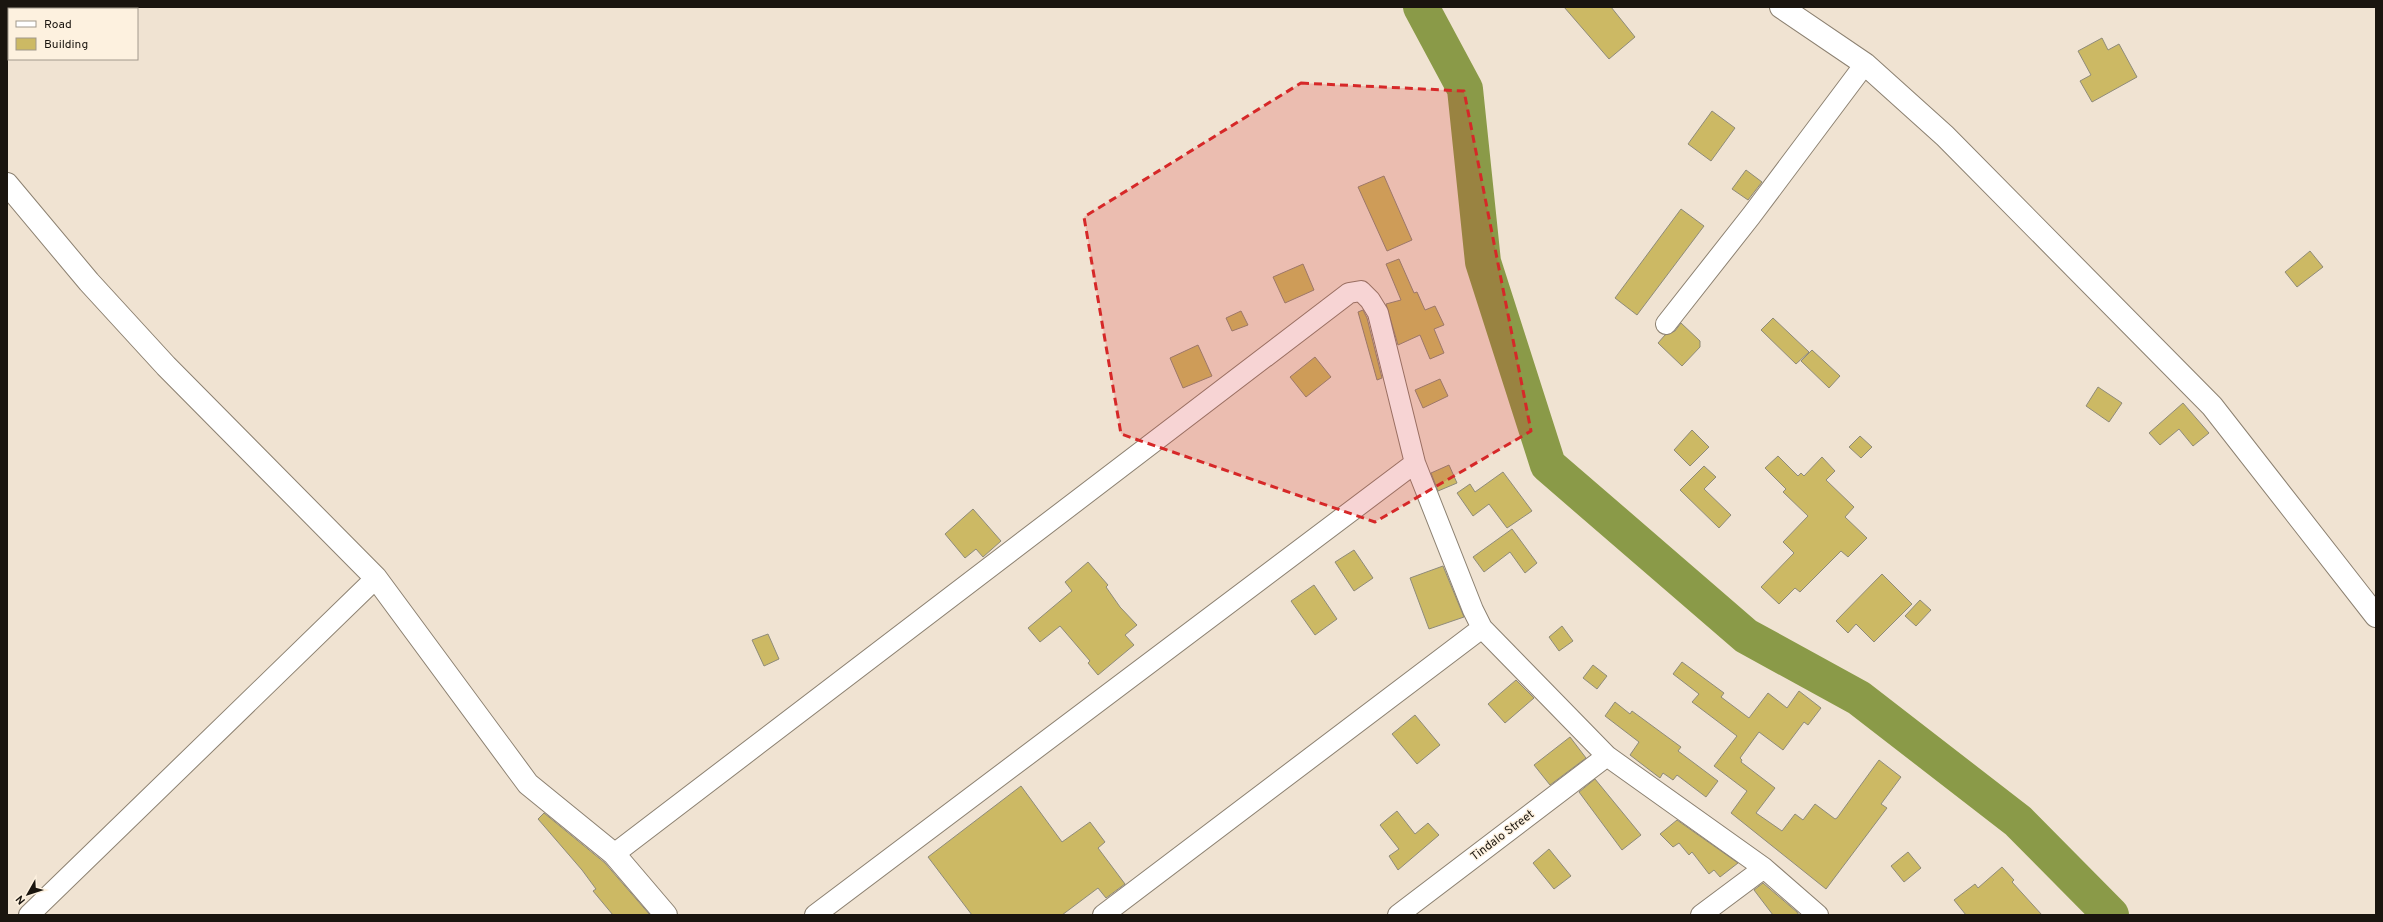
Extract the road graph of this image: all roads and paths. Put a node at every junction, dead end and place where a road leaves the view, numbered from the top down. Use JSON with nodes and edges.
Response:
{"nodes":[{"id":1,"x":1781,"y":7,"type":"edge"},
{"id":2,"x":1865,"y":64,"type":"junction"},
{"id":3,"x":7,"y":184,"type":"edge"},
{"id":4,"x":1666,"y":324,"type":"dead end"},
{"id":5,"x":1415,"y":463,"type":"junction"},
{"id":6,"x":376,"y":578,"type":"junction"},
{"id":7,"x":2376,"y":616,"type":"edge"},
{"id":8,"x":1482,"y":628,"type":"junction"},
{"id":9,"x":1607,"y":756,"type":"junction"},
{"id":10,"x":614,"y":854,"type":"junction"},
{"id":11,"x":1764,"y":868,"type":"junction"},
{"id":12,"x":29,"y":915,"type":"edge"},
{"id":13,"x":666,"y":915,"type":"edge"},
{"id":14,"x":814,"y":915,"type":"edge"},
{"id":15,"x":1103,"y":915,"type":"edge"},
{"id":16,"x":1398,"y":915,"type":"edge"},
{"id":17,"x":1700,"y":915,"type":"edge"},
{"id":18,"x":1818,"y":915,"type":"edge"}],
"edges":[{"from":1,"to":2,"type":"street"},
{"from":2,"to":4,"type":"street"},
{"from":2,"to":7,"type":"street"},
{"from":3,"to":6,"type":"street"},
{"from":5,"to":8,"type":"street"},
{"from":5,"to":10,"type":"street"},
{"from":5,"to":14,"type":"street"},
{"from":6,"to":10,"type":"street"},
{"from":6,"to":12,"type":"street"},
{"from":8,"to":9,"type":"street"},
{"from":8,"to":15,"type":"street"},
{"from":9,"to":11,"type":"street"},
{"from":9,"to":16,"type":"street","name":"Tindalo Street"},
{"from":10,"to":13,"type":"street"},
{"from":11,"to":17,"type":"street"},
{"from":11,"to":18,"type":"street"}]}
